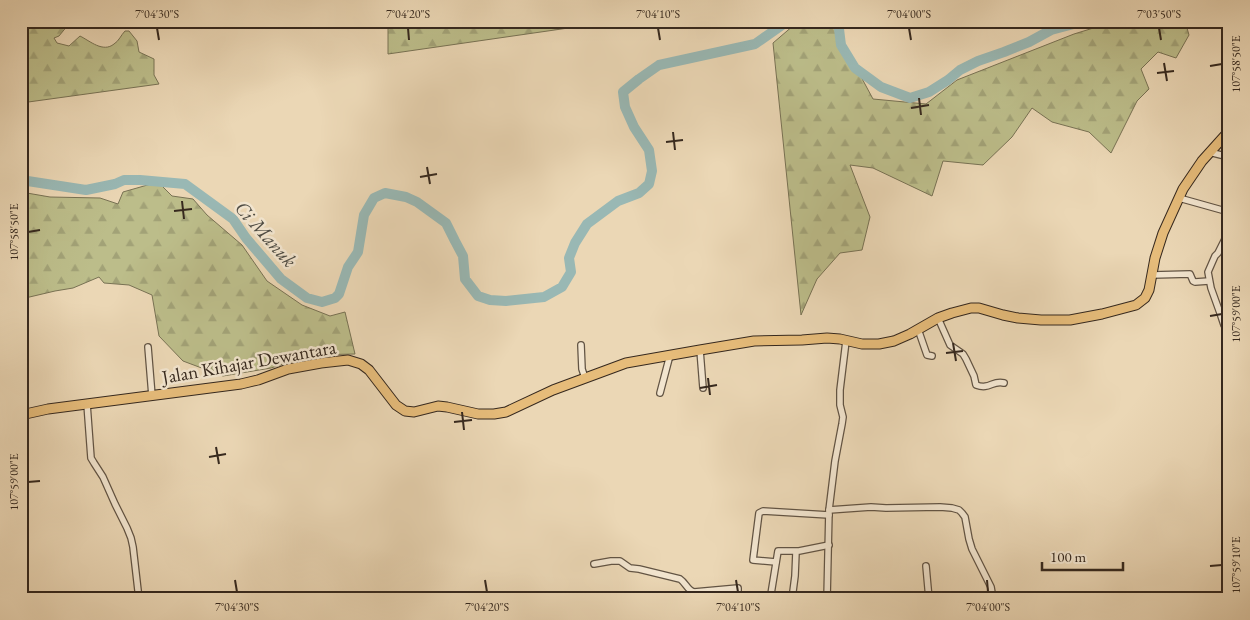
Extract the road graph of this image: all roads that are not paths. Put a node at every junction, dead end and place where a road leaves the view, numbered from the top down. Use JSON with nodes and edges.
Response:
{"nodes":[{"id":1,"x":1229,"y":131,"type":"edge"},
{"id":2,"x":1209,"y":152,"type":"junction"},
{"id":3,"x":1229,"y":158,"type":"edge"},
{"id":4,"x":1179,"y":198,"type":"junction"},
{"id":5,"x":1229,"y":212,"type":"edge"},
{"id":6,"x":1229,"y":226,"type":"edge"},
{"id":7,"x":1152,"y":274,"type":"junction"},
{"id":8,"x":1209,"y":281,"type":"junction"},
{"id":9,"x":938,"y":318,"type":"junction"},
{"id":10,"x":918,"y":329,"type":"junction"},
{"id":11,"x":1229,"y":332,"type":"edge"},
{"id":12,"x":846,"y":341,"type":"junction"},
{"id":13,"x":581,"y":345,"type":"dead end"},
{"id":14,"x":148,"y":347,"type":"dead end"},
{"id":15,"x":700,"y":350,"type":"junction"},
{"id":16,"x":670,"y":355,"type":"junction"},
{"id":17,"x":932,"y":356,"type":"dead end"},
{"id":18,"x":585,"y":378,"type":"junction"},
{"id":19,"x":1004,"y":384,"type":"dead end"},
{"id":20,"x":703,"y":388,"type":"dead end"},
{"id":21,"x":660,"y":393,"type":"dead end"},
{"id":22,"x":152,"y":396,"type":"junction"},
{"id":23,"x":87,"y":404,"type":"junction"},
{"id":24,"x":21,"y":415,"type":"edge"},
{"id":25,"x":829,"y":512,"type":"junction"},
{"id":26,"x":829,"y":546,"type":"junction"},
{"id":27,"x":796,"y":552,"type":"junction"},
{"id":28,"x":776,"y":562,"type":"junction"},
{"id":29,"x":594,"y":564,"type":"dead end"},
{"id":30,"x":926,"y":566,"type":"dead end"},
{"id":31,"x":139,"y":599,"type":"edge"},
{"id":32,"x":738,"y":599,"type":"edge"},
{"id":33,"x":744,"y":599,"type":"edge"},
{"id":34,"x":761,"y":599,"type":"edge"},
{"id":35,"x":792,"y":599,"type":"edge"},
{"id":36,"x":827,"y":599,"type":"edge"},
{"id":37,"x":929,"y":599,"type":"edge"},
{"id":38,"x":993,"y":599,"type":"edge"}],
"edges":[{"from":1,"to":2,"type":"main road","name":"Jalan Kihajar Dewantara"},
{"from":2,"to":3,"type":"street"},
{"from":2,"to":4,"type":"main road","name":"Jalan Kihajar Dewantara"},
{"from":4,"to":5,"type":"street"},
{"from":4,"to":7,"type":"main road","name":"Jalan Kihajar Dewantara"},
{"from":6,"to":8,"type":"street"},
{"from":7,"to":8,"type":"street"},
{"from":7,"to":9,"type":"main road","name":"Jalan Kihajar Dewantara"},
{"from":8,"to":11,"type":"street"},
{"from":9,"to":10,"type":"main road","name":"Jalan Kihajar Dewantara"},
{"from":9,"to":19,"type":"street"},
{"from":10,"to":12,"type":"main road","name":"Jalan Kihajar Dewantara"},
{"from":10,"to":17,"type":"street"},
{"from":12,"to":15,"type":"main road","name":"Jalan Kihajar Dewantara"},
{"from":12,"to":25,"type":"street"},
{"from":13,"to":18,"type":"street"},
{"from":14,"to":22,"type":"street"},
{"from":15,"to":16,"type":"main road","name":"Jalan Kihajar Dewantara"},
{"from":15,"to":20,"type":"street"},
{"from":16,"to":18,"type":"main road","name":"Jalan Kihajar Dewantara"},
{"from":16,"to":21,"type":"street"},
{"from":18,"to":22,"type":"main road","name":"Jalan Kihajar Dewantara"},
{"from":22,"to":23,"type":"main road","name":"Jalan Kihajar Dewantara"},
{"from":23,"to":24,"type":"main road","name":"Jalan Kihajar Dewantara"},
{"from":23,"to":31,"type":"street"},
{"from":25,"to":26,"type":"street"},
{"from":25,"to":28,"type":"street"},
{"from":25,"to":38,"type":"street"},
{"from":26,"to":27,"type":"street"},
{"from":26,"to":36,"type":"street"},
{"from":27,"to":28,"type":"street"},
{"from":27,"to":35,"type":"street"},
{"from":28,"to":34,"type":"street"},
{"from":29,"to":32,"type":"street"},
{"from":30,"to":37,"type":"street"},
{"from":32,"to":33,"type":"street"}]}
